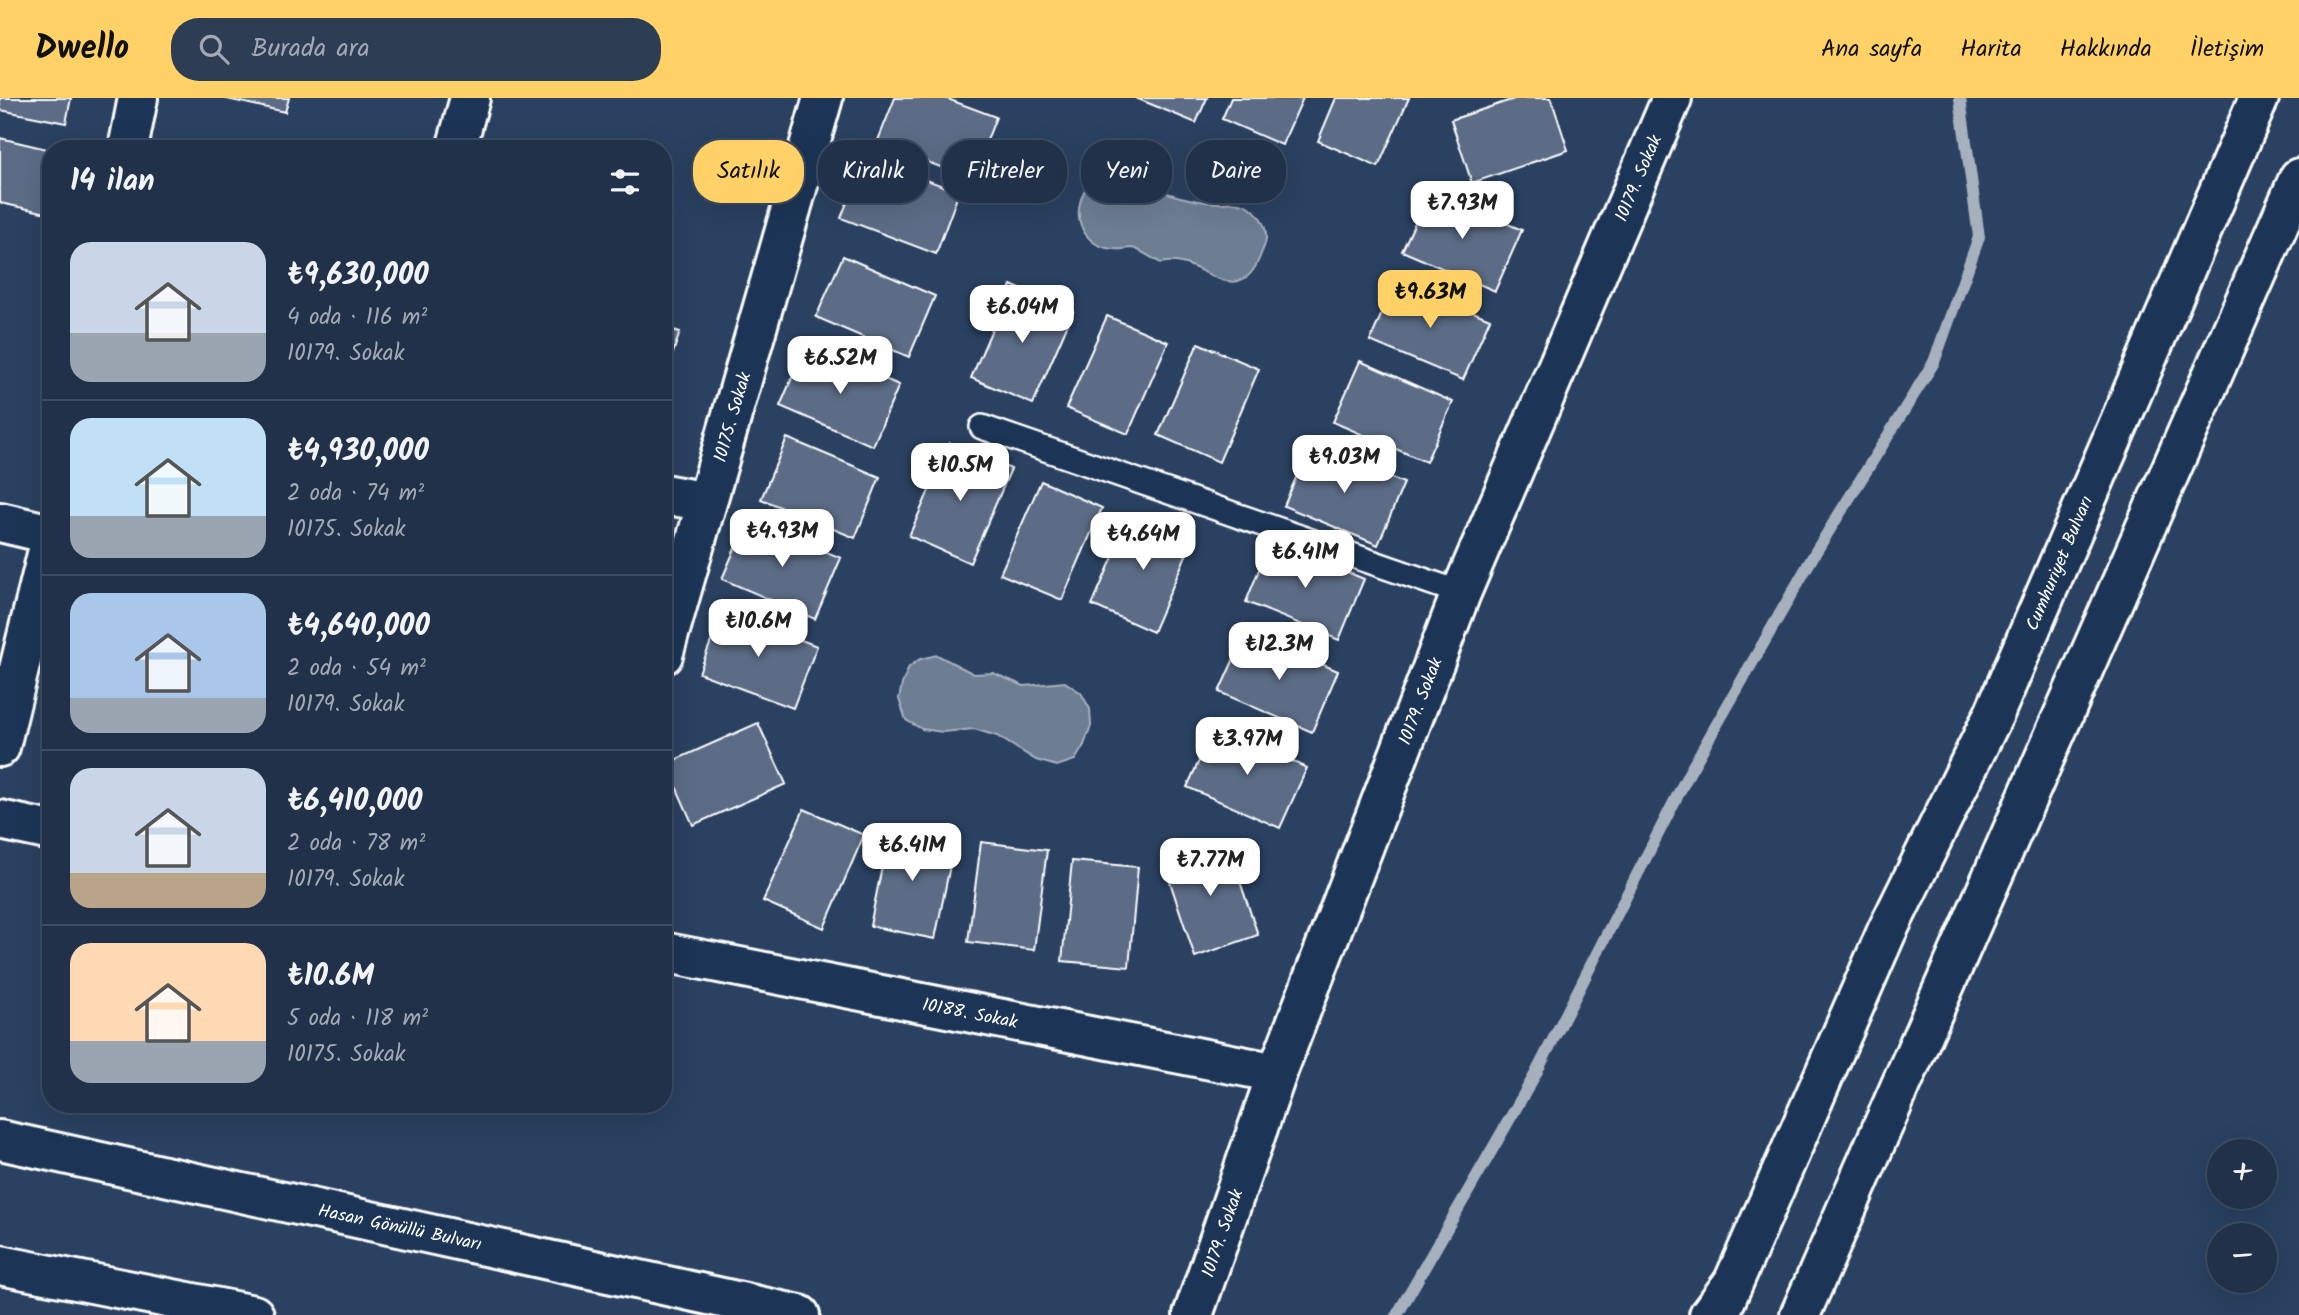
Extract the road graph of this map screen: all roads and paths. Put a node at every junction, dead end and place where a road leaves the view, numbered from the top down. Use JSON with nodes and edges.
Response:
{"nodes":[{"id":1,"x":138,"y":98,"type":"edge"},
{"id":2,"x":470,"y":98,"type":"edge"},
{"id":3,"x":823,"y":98,"type":"edge"},
{"id":4,"x":1672,"y":98,"type":"edge"},
{"id":5,"x":2259,"y":98,"type":"edge"},
{"id":6,"x":130,"y":140,"type":"edge"},
{"id":7,"x":458,"y":140,"type":"edge"},
{"id":8,"x":2299,"y":178,"type":"edge"},
{"id":9,"x":982,"y":427,"type":"dead end"},
{"id":10,"x":672,"y":496,"type":"edge"},
{"id":11,"x":707,"y":502,"type":"junction"},
{"id":12,"x":0,"y":522,"type":"edge"},
{"id":13,"x":42,"y":534,"type":"edge"},
{"id":14,"x":42,"y":573,"type":"edge"},
{"id":15,"x":1461,"y":593,"type":"junction"},
{"id":16,"x":672,"y":624,"type":"edge"},
{"id":17,"x":0,"y":747,"type":"edge"},
{"id":18,"x":0,"y":820,"type":"edge"},
{"id":19,"x":42,"y":829,"type":"edge"},
{"id":20,"x":672,"y":954,"type":"edge"},
{"id":21,"x":1276,"y":1073,"type":"junction"},
{"id":22,"x":0,"y":1140,"type":"edge"},
{"id":23,"x":0,"y":1265,"type":"edge"},
{"id":24,"x":1726,"y":1299,"type":"edge"},
{"id":25,"x":254,"y":1315,"type":"edge"},
{"id":26,"x":800,"y":1315,"type":"edge"},
{"id":27,"x":1193,"y":1315,"type":"edge"},
{"id":28,"x":1709,"y":1315,"type":"edge"},
{"id":29,"x":1800,"y":1315,"type":"edge"}],
"edges":[{"from":1,"to":6,"type":"main road"},
{"from":2,"to":7,"type":"main road"},
{"from":3,"to":11,"type":"main road","name":"10175. Sokak"},
{"from":4,"to":15,"type":"main road","name":"10179. Sokak"},
{"from":5,"to":24,"type":"main road","name":"Cumhuriyet Bulvarı"},
{"from":8,"to":29,"type":"main road"},
{"from":9,"to":15,"type":"lane"},
{"from":10,"to":11,"type":"main road"},
{"from":11,"to":16,"type":"main road","name":"10175. Sokak"},
{"from":12,"to":13,"type":"main road"},
{"from":14,"to":17,"type":"main road"},
{"from":15,"to":21,"type":"main road","name":"10179. Sokak"},
{"from":18,"to":19,"type":"main road"},
{"from":20,"to":21,"type":"main road","name":"10188. Sokak"},
{"from":21,"to":27,"type":"main road","name":"10179. Sokak"},
{"from":22,"to":26,"type":"main road","name":"Hasan Gönüllü Bulvarı"},
{"from":23,"to":25,"type":"main road"},
{"from":24,"to":28,"type":"main road","name":"Cumhuriyet Bulvarı"}]}
